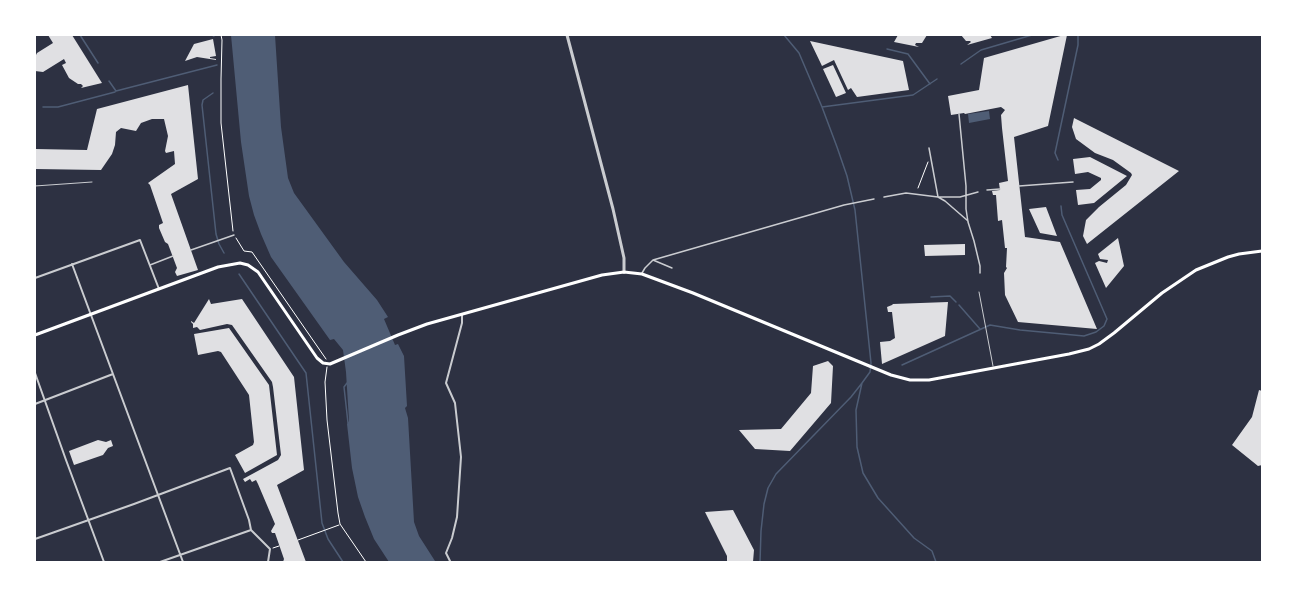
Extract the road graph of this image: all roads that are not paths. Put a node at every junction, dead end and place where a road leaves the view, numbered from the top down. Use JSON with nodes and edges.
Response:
{"nodes":[{"id":1,"x":567,"y":35,"type":"edge"},
{"id":2,"x":958,"y":114,"type":"dead end"},
{"id":3,"x":930,"y":148,"type":"dead end"},
{"id":4,"x":92,"y":182,"type":"dead end"},
{"id":5,"x":1073,"y":182,"type":"dead end"},
{"id":6,"x":35,"y":186,"type":"edge"},
{"id":7,"x":1019,"y":186,"type":"dead end"},
{"id":8,"x":1000,"y":189,"type":"dead end"},
{"id":9,"x":987,"y":190,"type":"dead end"},
{"id":10,"x":978,"y":192,"type":"dead end"},
{"id":11,"x":965,"y":196,"type":"junction"},
{"id":12,"x":884,"y":197,"type":"dead end"},
{"id":13,"x":938,"y":197,"type":"junction"},
{"id":14,"x":874,"y":199,"type":"dead end"},
{"id":15,"x":968,"y":222,"type":"junction"},
{"id":16,"x":234,"y":234,"type":"road end"},
{"id":17,"x":191,"y":250,"type":"dead end"},
{"id":18,"x":1262,"y":251,"type":"edge"},
{"id":19,"x":173,"y":256,"type":"dead end"},
{"id":20,"x":653,"y":260,"type":"junction"},
{"id":21,"x":72,"y":264,"type":"junction"},
{"id":22,"x":150,"y":265,"type":"junction"},
{"id":23,"x":672,"y":268,"type":"dead end"},
{"id":24,"x":624,"y":272,"type":"junction"},
{"id":25,"x":980,"y":273,"type":"dead end"},
{"id":26,"x":642,"y":274,"type":"junction"},
{"id":27,"x":35,"y":278,"type":"edge"},
{"id":28,"x":159,"y":289,"type":"junction"},
{"id":29,"x":979,"y":292,"type":"dead end"},
{"id":30,"x":91,"y":314,"type":"junction"},
{"id":31,"x":462,"y":314,"type":"junction"},
{"id":32,"x":35,"y":335,"type":"edge"},
{"id":33,"x":993,"y":368,"type":"junction"},
{"id":34,"x":35,"y":373,"type":"edge"},
{"id":35,"x":113,"y":374,"type":"junction"},
{"id":36,"x":45,"y":401,"type":"junction"},
{"id":37,"x":35,"y":404,"type":"edge"},
{"id":38,"x":158,"y":495,"type":"junction"},
{"id":39,"x":89,"y":520,"type":"junction"},
{"id":40,"x":250,"y":530,"type":"junction"},
{"id":41,"x":35,"y":539,"type":"edge"},
{"id":42,"x":180,"y":554,"type":"junction"},
{"id":43,"x":450,"y":561,"type":"edge"},
{"id":44,"x":104,"y":562,"type":"edge"},
{"id":45,"x":160,"y":562,"type":"edge"},
{"id":46,"x":183,"y":562,"type":"edge"},
{"id":47,"x":268,"y":562,"type":"edge"}],
"edges":[{"from":1,"to":24,"type":"street"},
{"from":2,"to":11,"type":"street"},
{"from":3,"to":13,"type":"street"},
{"from":4,"to":6,"type":"lane"},
{"from":5,"to":7,"type":"street"},
{"from":8,"to":9,"type":"street"},
{"from":10,"to":11,"type":"street"},
{"from":11,"to":13,"type":"street"},
{"from":11,"to":15,"type":"street"},
{"from":12,"to":13,"type":"street"},
{"from":13,"to":15,"type":"street"},
{"from":14,"to":20,"type":"street"},
{"from":15,"to":25,"type":"street"},
{"from":16,"to":17,"type":"street"},
{"from":18,"to":33,"type":"main road"},
{"from":19,"to":22,"type":"street"},
{"from":20,"to":23,"type":"street"},
{"from":20,"to":26,"type":"street"},
{"from":21,"to":22,"type":"street"},
{"from":21,"to":27,"type":"street"},
{"from":21,"to":30,"type":"street"},
{"from":22,"to":28,"type":"street"},
{"from":24,"to":26,"type":"main road"},
{"from":24,"to":31,"type":"main road"},
{"from":26,"to":33,"type":"main road"},
{"from":28,"to":30,"type":"main road"},
{"from":28,"to":31,"type":"main road"},
{"from":29,"to":33,"type":"lane"},
{"from":30,"to":32,"type":"main road"},
{"from":30,"to":35,"type":"street"},
{"from":31,"to":43,"type":"street"},
{"from":34,"to":36,"type":"street"},
{"from":35,"to":36,"type":"street"},
{"from":35,"to":38,"type":"street"},
{"from":36,"to":37,"type":"street"},
{"from":36,"to":39,"type":"street"},
{"from":38,"to":39,"type":"street"},
{"from":38,"to":40,"type":"street"},
{"from":38,"to":42,"type":"street"},
{"from":39,"to":41,"type":"street"},
{"from":39,"to":44,"type":"street"},
{"from":40,"to":42,"type":"street"},
{"from":40,"to":47,"type":"street"},
{"from":42,"to":45,"type":"street"},
{"from":42,"to":46,"type":"street"}]}
